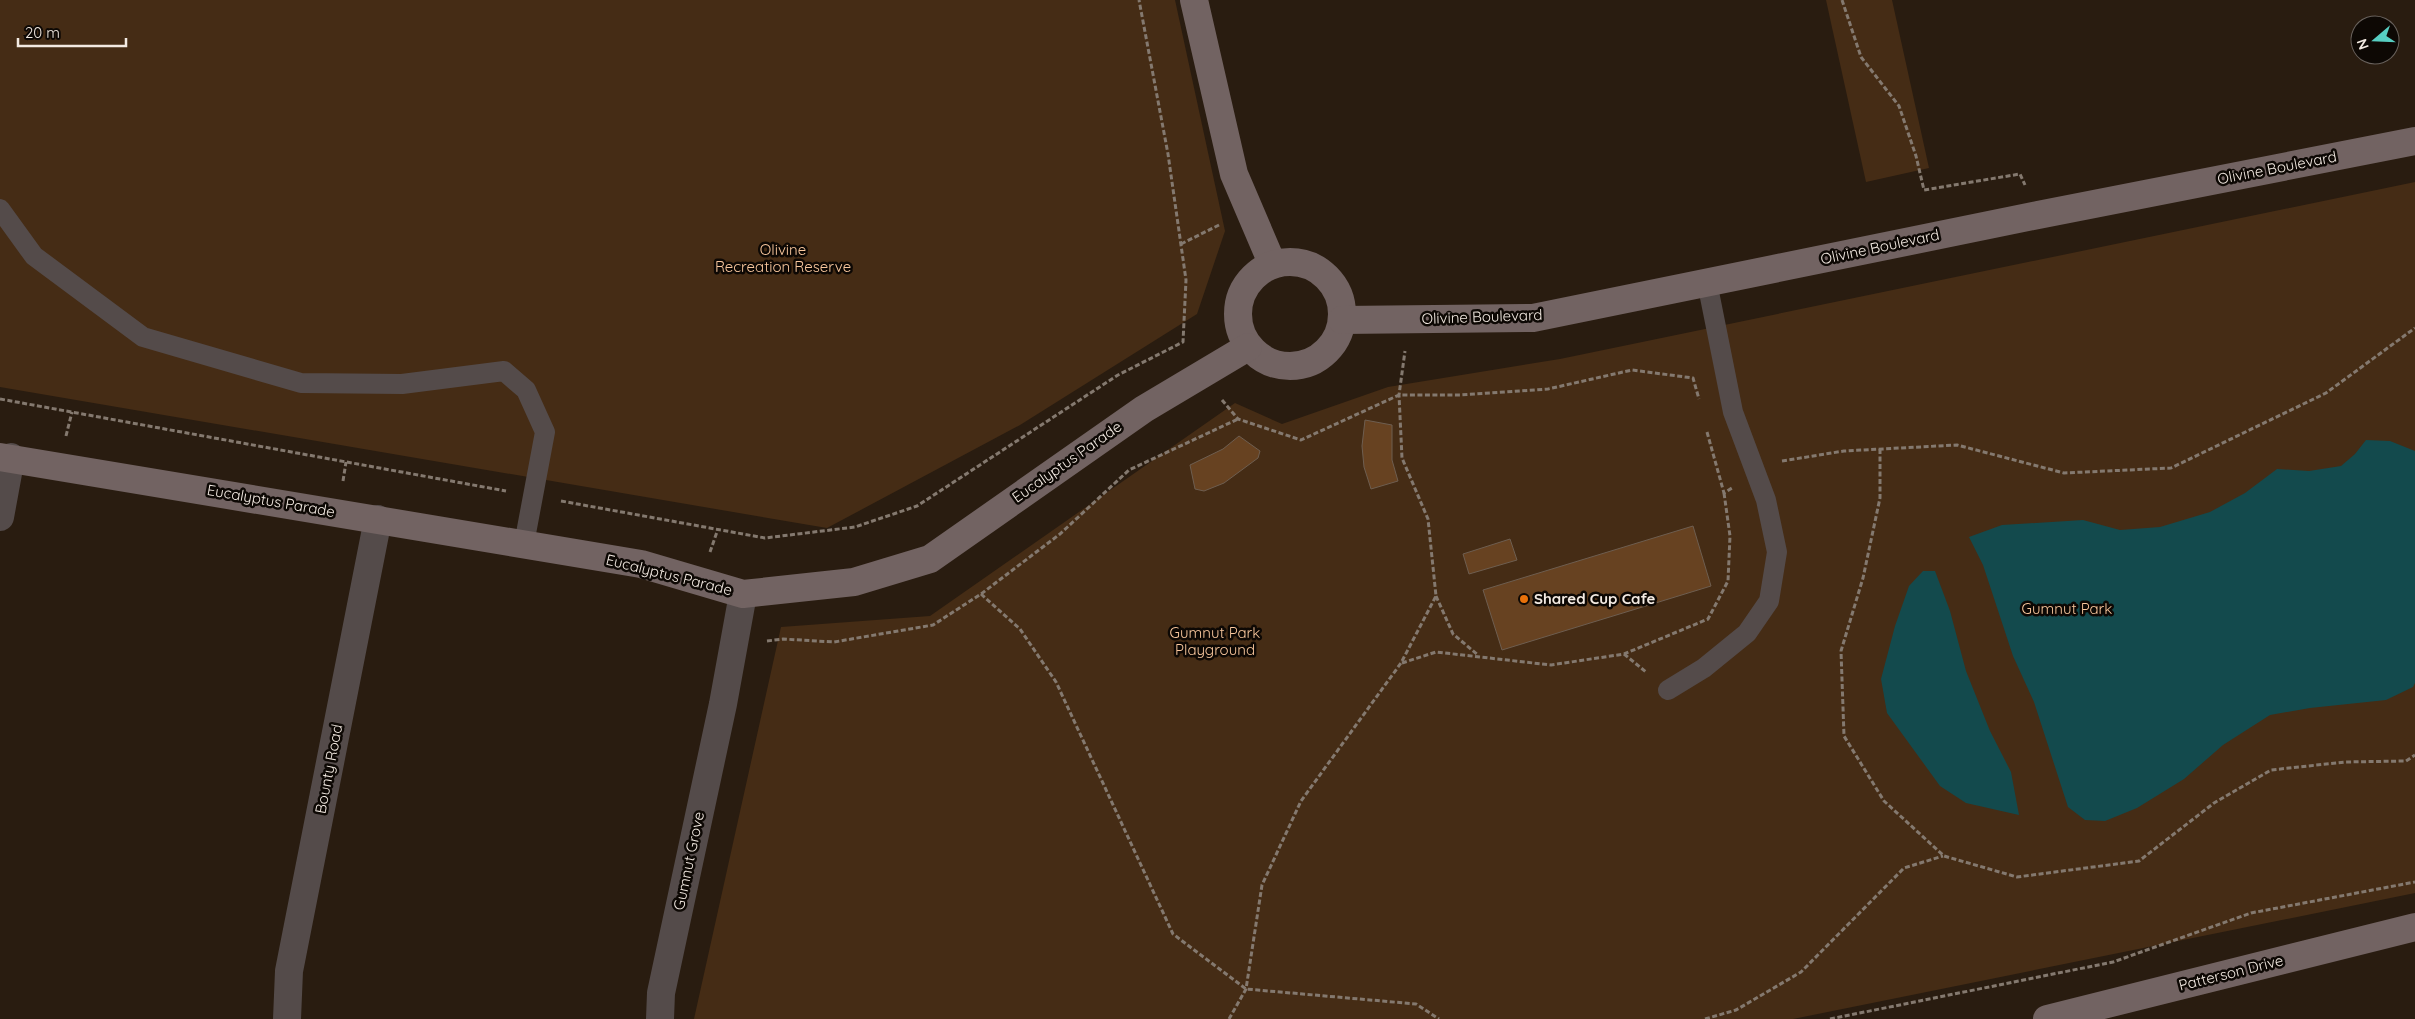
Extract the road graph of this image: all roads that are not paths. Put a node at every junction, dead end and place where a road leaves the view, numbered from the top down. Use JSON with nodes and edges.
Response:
{"nodes":[{"id":1,"x":1194,"y":0,"type":"edge"},
{"id":2,"x":2415,"y":141,"type":"edge"},
{"id":3,"x":0,"y":209,"type":"edge"},
{"id":4,"x":1272,"y":263,"type":"junction"},
{"id":5,"x":1707,"y":282,"type":"junction"},
{"id":6,"x":1342,"y":320,"type":"junction"},
{"id":7,"x":1248,"y":347,"type":"junction"},
{"id":8,"x":6,"y":457,"type":"edge"},
{"id":9,"x":0,"y":517,"type":"edge"},
{"id":10,"x":378,"y":519,"type":"junction"},
{"id":11,"x":524,"y":544,"type":"junction"},
{"id":12,"x":743,"y":594,"type":"junction"},
{"id":13,"x":1668,"y":690,"type":"dead end"},
{"id":14,"x":2415,"y":927,"type":"edge"},
{"id":15,"x":287,"y":1019,"type":"edge"},
{"id":16,"x":660,"y":1019,"type":"edge"},
{"id":17,"x":2047,"y":1019,"type":"edge"}],
"edges":[{"from":1,"to":4,"type":"street"},
{"from":2,"to":5,"type":"street","name":"Olivine Boulevard"},
{"from":3,"to":11,"type":"lane"},
{"from":4,"to":6,"type":"street"},
{"from":4,"to":7,"type":"street"},
{"from":5,"to":6,"type":"street","name":"Olivine Boulevard"},
{"from":5,"to":13,"type":"lane"},
{"from":6,"to":7,"type":"street"},
{"from":7,"to":12,"type":"street","name":"Eucalyptus Parade"},
{"from":8,"to":9,"type":"street"},
{"from":8,"to":10,"type":"street","name":"Eucalyptus Parade"},
{"from":10,"to":11,"type":"street","name":"Eucalyptus Parade"},
{"from":10,"to":15,"type":"street","name":"Bounty Road"},
{"from":11,"to":12,"type":"street","name":"Eucalyptus Parade"},
{"from":12,"to":16,"type":"street","name":"Gumnut Grove"},
{"from":14,"to":17,"type":"street","name":"Patterson Drive"}]}
